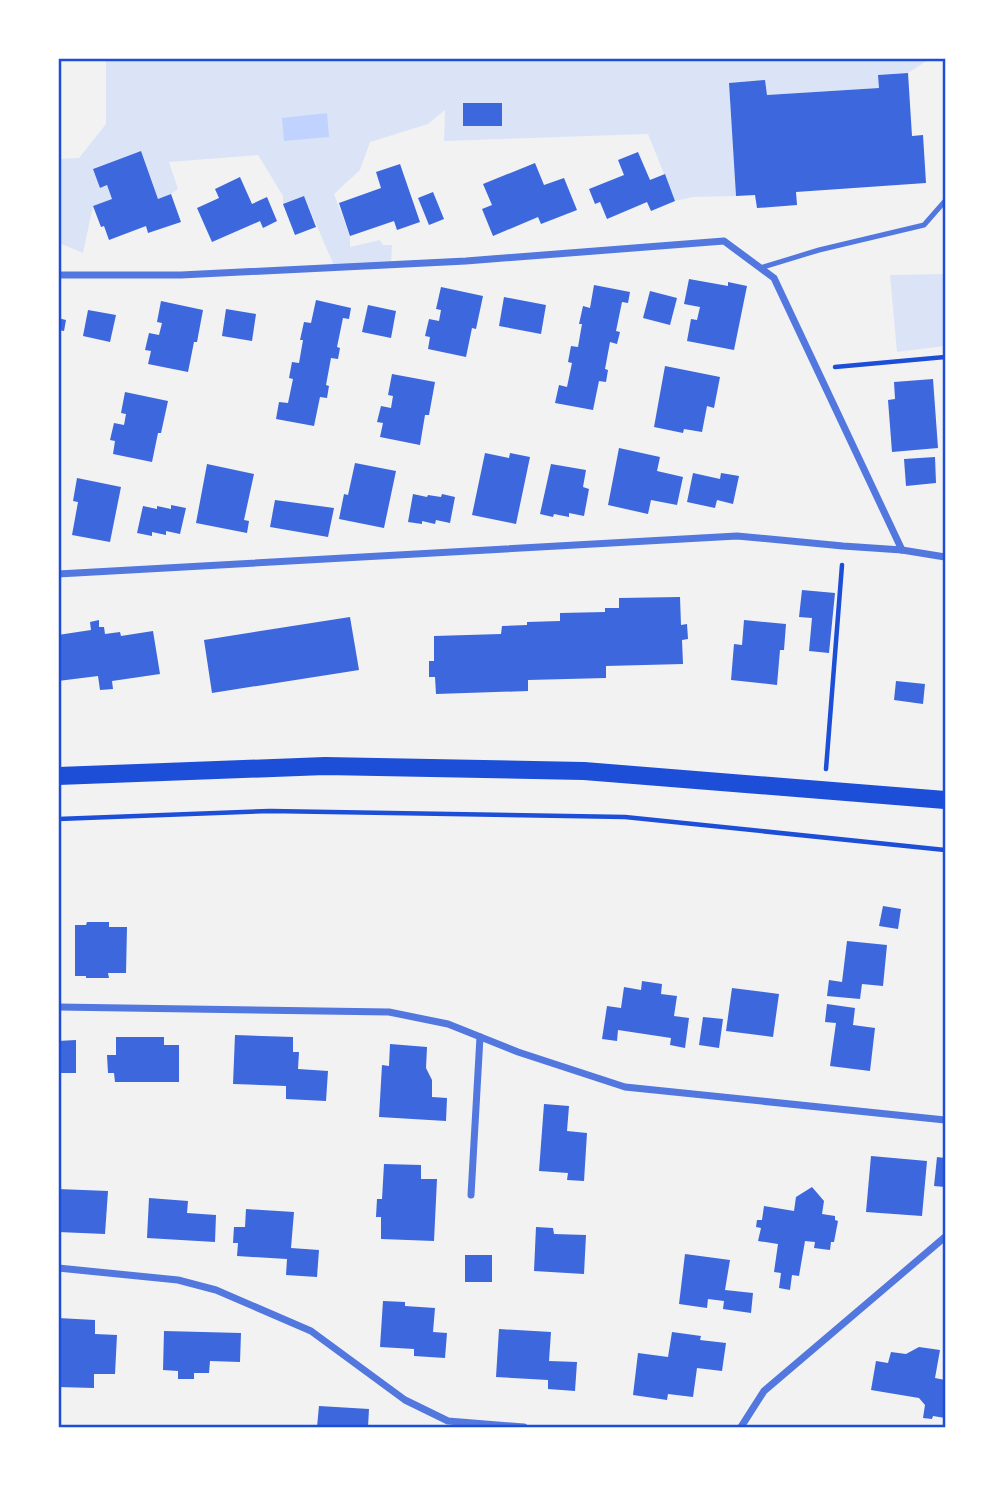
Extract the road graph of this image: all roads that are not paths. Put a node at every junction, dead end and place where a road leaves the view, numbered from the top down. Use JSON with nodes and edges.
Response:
{"nodes":[{"id":1,"x":945,"y":201,"type":"edge"},
{"id":2,"x":760,"y":268,"type":"junction"},
{"id":3,"x":58,"y":275,"type":"edge"},
{"id":4,"x":902,"y":550,"type":"junction"},
{"id":5,"x":945,"y":557,"type":"edge"},
{"id":6,"x":58,"y":574,"type":"edge"},
{"id":7,"x":58,"y":776,"type":"edge"},
{"id":8,"x":945,"y":800,"type":"edge"},
{"id":9,"x":58,"y":1007,"type":"edge"},
{"id":10,"x":480,"y":1037,"type":"junction"},
{"id":11,"x":945,"y":1120,"type":"edge"},
{"id":12,"x":471,"y":1195,"type":"dead end"},
{"id":13,"x":945,"y":1237,"type":"edge"},
{"id":14,"x":58,"y":1268,"type":"edge"},
{"id":15,"x":446,"y":1424,"type":"edge"},
{"id":16,"x":524,"y":1427,"type":"edge"},
{"id":17,"x":741,"y":1427,"type":"edge"}],
"edges":[{"from":1,"to":2,"type":"lane"},
{"from":2,"to":3,"type":"street"},
{"from":2,"to":4,"type":"street"},
{"from":4,"to":5,"type":"street"},
{"from":4,"to":6,"type":"street"},
{"from":7,"to":8,"type":"main road"},
{"from":9,"to":10,"type":"street"},
{"from":10,"to":11,"type":"street"},
{"from":10,"to":12,"type":"street"},
{"from":13,"to":17,"type":"street"},
{"from":14,"to":15,"type":"street"},
{"from":15,"to":16,"type":"street"}]}
